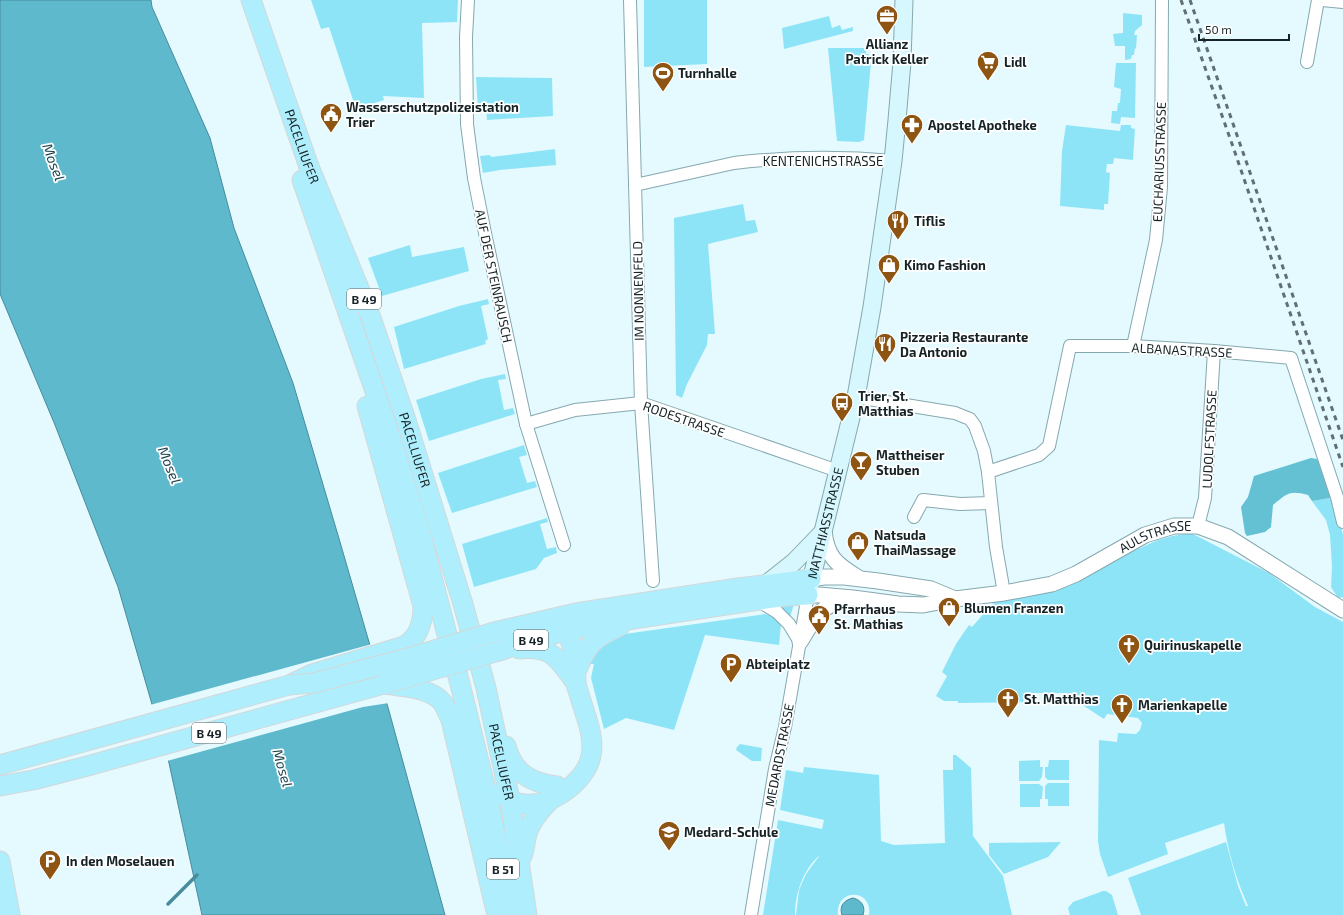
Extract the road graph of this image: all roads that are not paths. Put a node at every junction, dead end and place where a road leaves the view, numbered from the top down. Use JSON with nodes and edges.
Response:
{"nodes":[{"id":1,"x":237,"y":0,"type":"edge"},
{"id":2,"x":251,"y":0,"type":"edge"},
{"id":3,"x":468,"y":0,"type":"edge"},
{"id":4,"x":630,"y":0,"type":"edge"},
{"id":5,"x":904,"y":0,"type":"edge"},
{"id":6,"x":1162,"y":0,"type":"edge"},
{"id":7,"x":1318,"y":0,"type":"edge"},
{"id":8,"x":1322,"y":0,"type":"edge"},
{"id":9,"x":1343,"y":2,"type":"edge"},
{"id":10,"x":1307,"y":62,"type":"dead end"},
{"id":11,"x":893,"y":161,"type":"junction"},
{"id":12,"x":635,"y":185,"type":"junction"},
{"id":13,"x":1133,"y":346,"type":"junction"},
{"id":14,"x":360,"y":349,"type":"junction"},
{"id":15,"x":1214,"y":350,"type":"junction"},
{"id":16,"x":856,"y":397,"type":"junction"},
{"id":17,"x":641,"y":403,"type":"junction"},
{"id":18,"x":526,"y":424,"type":"junction"},
{"id":19,"x":838,"y":471,"type":"junction"},
{"id":20,"x":988,"y":472,"type":"junction"},
{"id":21,"x":991,"y":503,"type":"junction"},
{"id":22,"x":914,"y":517,"type":"dead end"},
{"id":23,"x":1343,"y":522,"type":"edge"},
{"id":24,"x":1198,"y":526,"type":"junction"},
{"id":25,"x":824,"y":531,"type":"junction"},
{"id":26,"x":564,"y":546,"type":"dead end"},
{"id":27,"x":859,"y":579,"type":"junction"},
{"id":28,"x":653,"y":581,"type":"dead end"},
{"id":29,"x":810,"y":587,"type":"junction"},
{"id":30,"x":761,"y":593,"type":"junction"},
{"id":31,"x":1004,"y":593,"type":"junction"},
{"id":32,"x":853,"y":598,"type":"junction"},
{"id":33,"x":955,"y":599,"type":"junction"},
{"id":34,"x":1343,"y":610,"type":"edge"},
{"id":35,"x":576,"y":613,"type":"junction"},
{"id":36,"x":639,"y":618,"type":"junction"},
{"id":37,"x":542,"y":621,"type":"junction"},
{"id":38,"x":563,"y":632,"type":"junction"},
{"id":39,"x":800,"y":642,"type":"junction"},
{"id":40,"x":499,"y":650,"type":"junction"},
{"id":41,"x":572,"y":674,"type":"junction"},
{"id":42,"x":384,"y":684,"type":"junction"},
{"id":43,"x":289,"y":685,"type":"junction"},
{"id":44,"x":494,"y":722,"type":"junction"},
{"id":45,"x":0,"y":765,"type":"edge"},
{"id":46,"x":483,"y":777,"type":"junction"},
{"id":47,"x":33,"y":780,"type":"junction"},
{"id":48,"x":0,"y":786,"type":"edge"},
{"id":49,"x":554,"y":793,"type":"junction"},
{"id":50,"x":0,"y":796,"type":"edge"},
{"id":51,"x":510,"y":800,"type":"junction"},
{"id":52,"x":494,"y":823,"type":"junction"},
{"id":53,"x":0,"y":861,"type":"edge"},
{"id":54,"x":519,"y":865,"type":"junction"},
{"id":55,"x":10,"y":915,"type":"edge"},
{"id":56,"x":497,"y":915,"type":"edge"},
{"id":57,"x":511,"y":915,"type":"edge"},
{"id":58,"x":527,"y":915,"type":"edge"},
{"id":59,"x":751,"y":915,"type":"edge"}],
"edges":[{"from":1,"to":14,"type":"main road","name":"PACELLIUFER","number":"B 49"},
{"from":2,"to":44,"type":"main road","name":"PACELLIUFER","number":"B 49"},
{"from":3,"to":18,"type":"street","name":"AUF DER STEINRAUSCH"},
{"from":4,"to":12,"type":"street","name":"IM NONNENFELD"},
{"from":5,"to":11,"type":"main road","name":"MATTHIASSTRASSE"},
{"from":6,"to":13,"type":"street","name":"EUCHARIUSSTRASSE"},
{"from":7,"to":10,"type":"street"},
{"from":8,"to":9,"type":"street"},
{"from":11,"to":12,"type":"street","name":"KENTENICHSTRASSE"},
{"from":11,"to":16,"type":"main road","name":"MATTHIASSTRASSE"},
{"from":12,"to":17,"type":"street","name":"IM NONNENFELD"},
{"from":13,"to":15,"type":"street","name":"ALBANASTRASSE"},
{"from":13,"to":20,"type":"street","name":"ALBANASTRASSE"},
{"from":14,"to":43,"type":"main road"},
{"from":14,"to":46,"type":"main road","name":"PACELLIUFER","number":"B 49"},
{"from":15,"to":23,"type":"street","name":"ALBANASTRASSE"},
{"from":15,"to":24,"type":"street","name":"LUDOLFSTRASSE"},
{"from":16,"to":19,"type":"main road","name":"MATTHIASSTRASSE"},
{"from":16,"to":20,"type":"street"},
{"from":17,"to":18,"type":"street","name":"RODESTRASSE"},
{"from":17,"to":19,"type":"street","name":"RODESTRASSE"},
{"from":17,"to":28,"type":"street","name":"IM NONNENFELD"},
{"from":18,"to":26,"type":"street","name":"AUF DER STEINRAUSCH"},
{"from":19,"to":25,"type":"main road","name":"MATTHIASSTRASSE"},
{"from":20,"to":21,"type":"street"},
{"from":21,"to":22,"type":"street"},
{"from":21,"to":31,"type":"street"},
{"from":24,"to":31,"type":"street","name":"AULSTRASSE"},
{"from":24,"to":34,"type":"street","name":"AULSTRASSE"},
{"from":25,"to":27,"type":"street"},
{"from":25,"to":29,"type":"main road","name":"MATTHIASSTRASSE"},
{"from":25,"to":30,"type":"main road"},
{"from":27,"to":29,"type":"street","name":"AULSTRASSE"},
{"from":27,"to":33,"type":"street","name":"AULSTRASSE"},
{"from":29,"to":30,"type":"main road"},
{"from":29,"to":32,"type":"street","name":"AULSTRASSE"},
{"from":29,"to":39,"type":"street","name":"MEDARDSTRASSE"},
{"from":30,"to":35,"type":"main road"},
{"from":30,"to":36,"type":"main road"},
{"from":30,"to":39,"type":"street"},
{"from":31,"to":33,"type":"street","name":"AULSTRASSE"},
{"from":32,"to":33,"type":"street","name":"AULSTRASSE"},
{"from":32,"to":39,"type":"street"},
{"from":35,"to":37,"type":"main road","number":"B 49"},
{"from":35,"to":38,"type":"main road"},
{"from":36,"to":38,"type":"main road"},
{"from":36,"to":41,"type":"main road"},
{"from":37,"to":38,"type":"main road"},
{"from":37,"to":43,"type":"main road","number":"B 49","bridge":true},
{"from":38,"to":40,"type":"main road","number":"B 49"},
{"from":38,"to":41,"type":"main road"},
{"from":39,"to":59,"type":"street","name":"MEDARDSTRASSE"},
{"from":40,"to":41,"type":"main road"},
{"from":40,"to":42,"type":"main road","number":"B 49","bridge":true},
{"from":41,"to":49,"type":"main road"},
{"from":42,"to":47,"type":"main road","number":"B 49"},
{"from":42,"to":56,"type":"main road"},
{"from":43,"to":45,"type":"main road","number":"B 49"},
{"from":44,"to":49,"type":"main road"},
{"from":44,"to":51,"type":"main road","name":"PACELLIUFER","number":"B 51"},
{"from":46,"to":51,"type":"main road"},
{"from":46,"to":52,"type":"main road","name":"PACELLIUFER","number":"B 51"},
{"from":47,"to":48,"type":"main road","number":"B 49"},
{"from":47,"to":50,"type":"main road"},
{"from":49,"to":51,"type":"main road"},
{"from":49,"to":54,"type":"main road"},
{"from":51,"to":52,"type":"main road"},
{"from":51,"to":54,"type":"main road","name":"PACELLIUFER","number":"B 51"},
{"from":52,"to":57,"type":"main road","name":"PACELLIUFER","number":"B 51"},
{"from":53,"to":55,"type":"main road"},
{"from":54,"to":58,"type":"main road","name":"PACELLIUFER","number":"B 51"}]}
